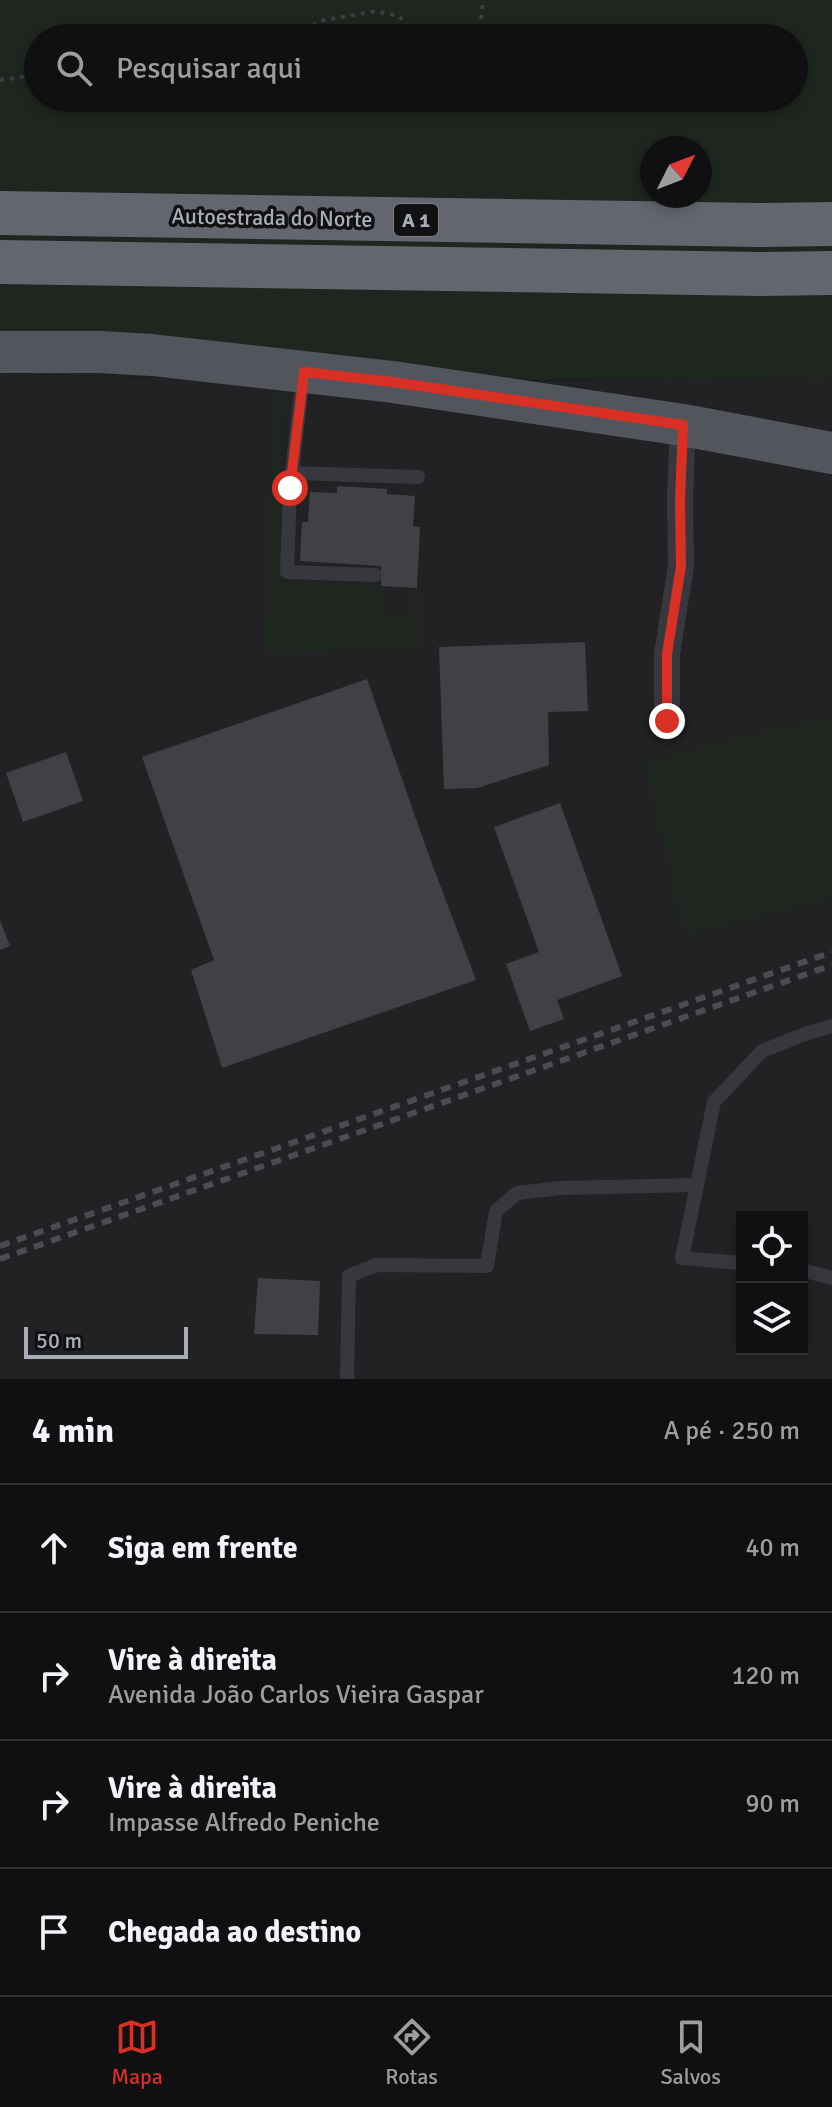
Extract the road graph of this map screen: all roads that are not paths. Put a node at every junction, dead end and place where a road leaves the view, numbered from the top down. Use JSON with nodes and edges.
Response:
{"nodes":[{"id":1,"x":0,"y":213,"type":"edge"},
{"id":2,"x":832,"y":224,"type":"edge"},
{"id":3,"x":0,"y":262,"type":"edge"},
{"id":4,"x":832,"y":273,"type":"edge"},
{"id":5,"x":0,"y":352,"type":"edge"},
{"id":6,"x":304,"y":372,"type":"junction"},
{"id":7,"x":683,"y":425,"type":"junction"},
{"id":8,"x":832,"y":453,"type":"edge"},
{"id":9,"x":292,"y":473,"type":"junction"},
{"id":10,"x":418,"y":477,"type":"dead end"},
{"id":11,"x":375,"y":575,"type":"dead end"},
{"id":12,"x":667,"y":721,"type":"dead end"},
{"id":13,"x":832,"y":1026,"type":"edge"},
{"id":14,"x":697,"y":1185,"type":"junction"},
{"id":15,"x":736,"y":1262,"type":"edge"},
{"id":16,"x":808,"y":1272,"type":"edge"},
{"id":17,"x":832,"y":1278,"type":"edge"},
{"id":18,"x":347,"y":1379,"type":"edge"}],
"edges":[{"from":1,"to":2,"type":"highway","name":"Autoestrada do Norte","number":"A 1"},
{"from":3,"to":4,"type":"highway","number":"A 1"},
{"from":5,"to":6,"type":"main road"},
{"from":6,"to":7,"type":"main road"},
{"from":6,"to":9,"type":"lane"},
{"from":7,"to":8,"type":"main road"},
{"from":7,"to":12,"type":"street"},
{"from":9,"to":10,"type":"lane"},
{"from":9,"to":11,"type":"lane"},
{"from":13,"to":14,"type":"lane"},
{"from":14,"to":15,"type":"lane"},
{"from":14,"to":18,"type":"lane"},
{"from":16,"to":17,"type":"lane"}]}
